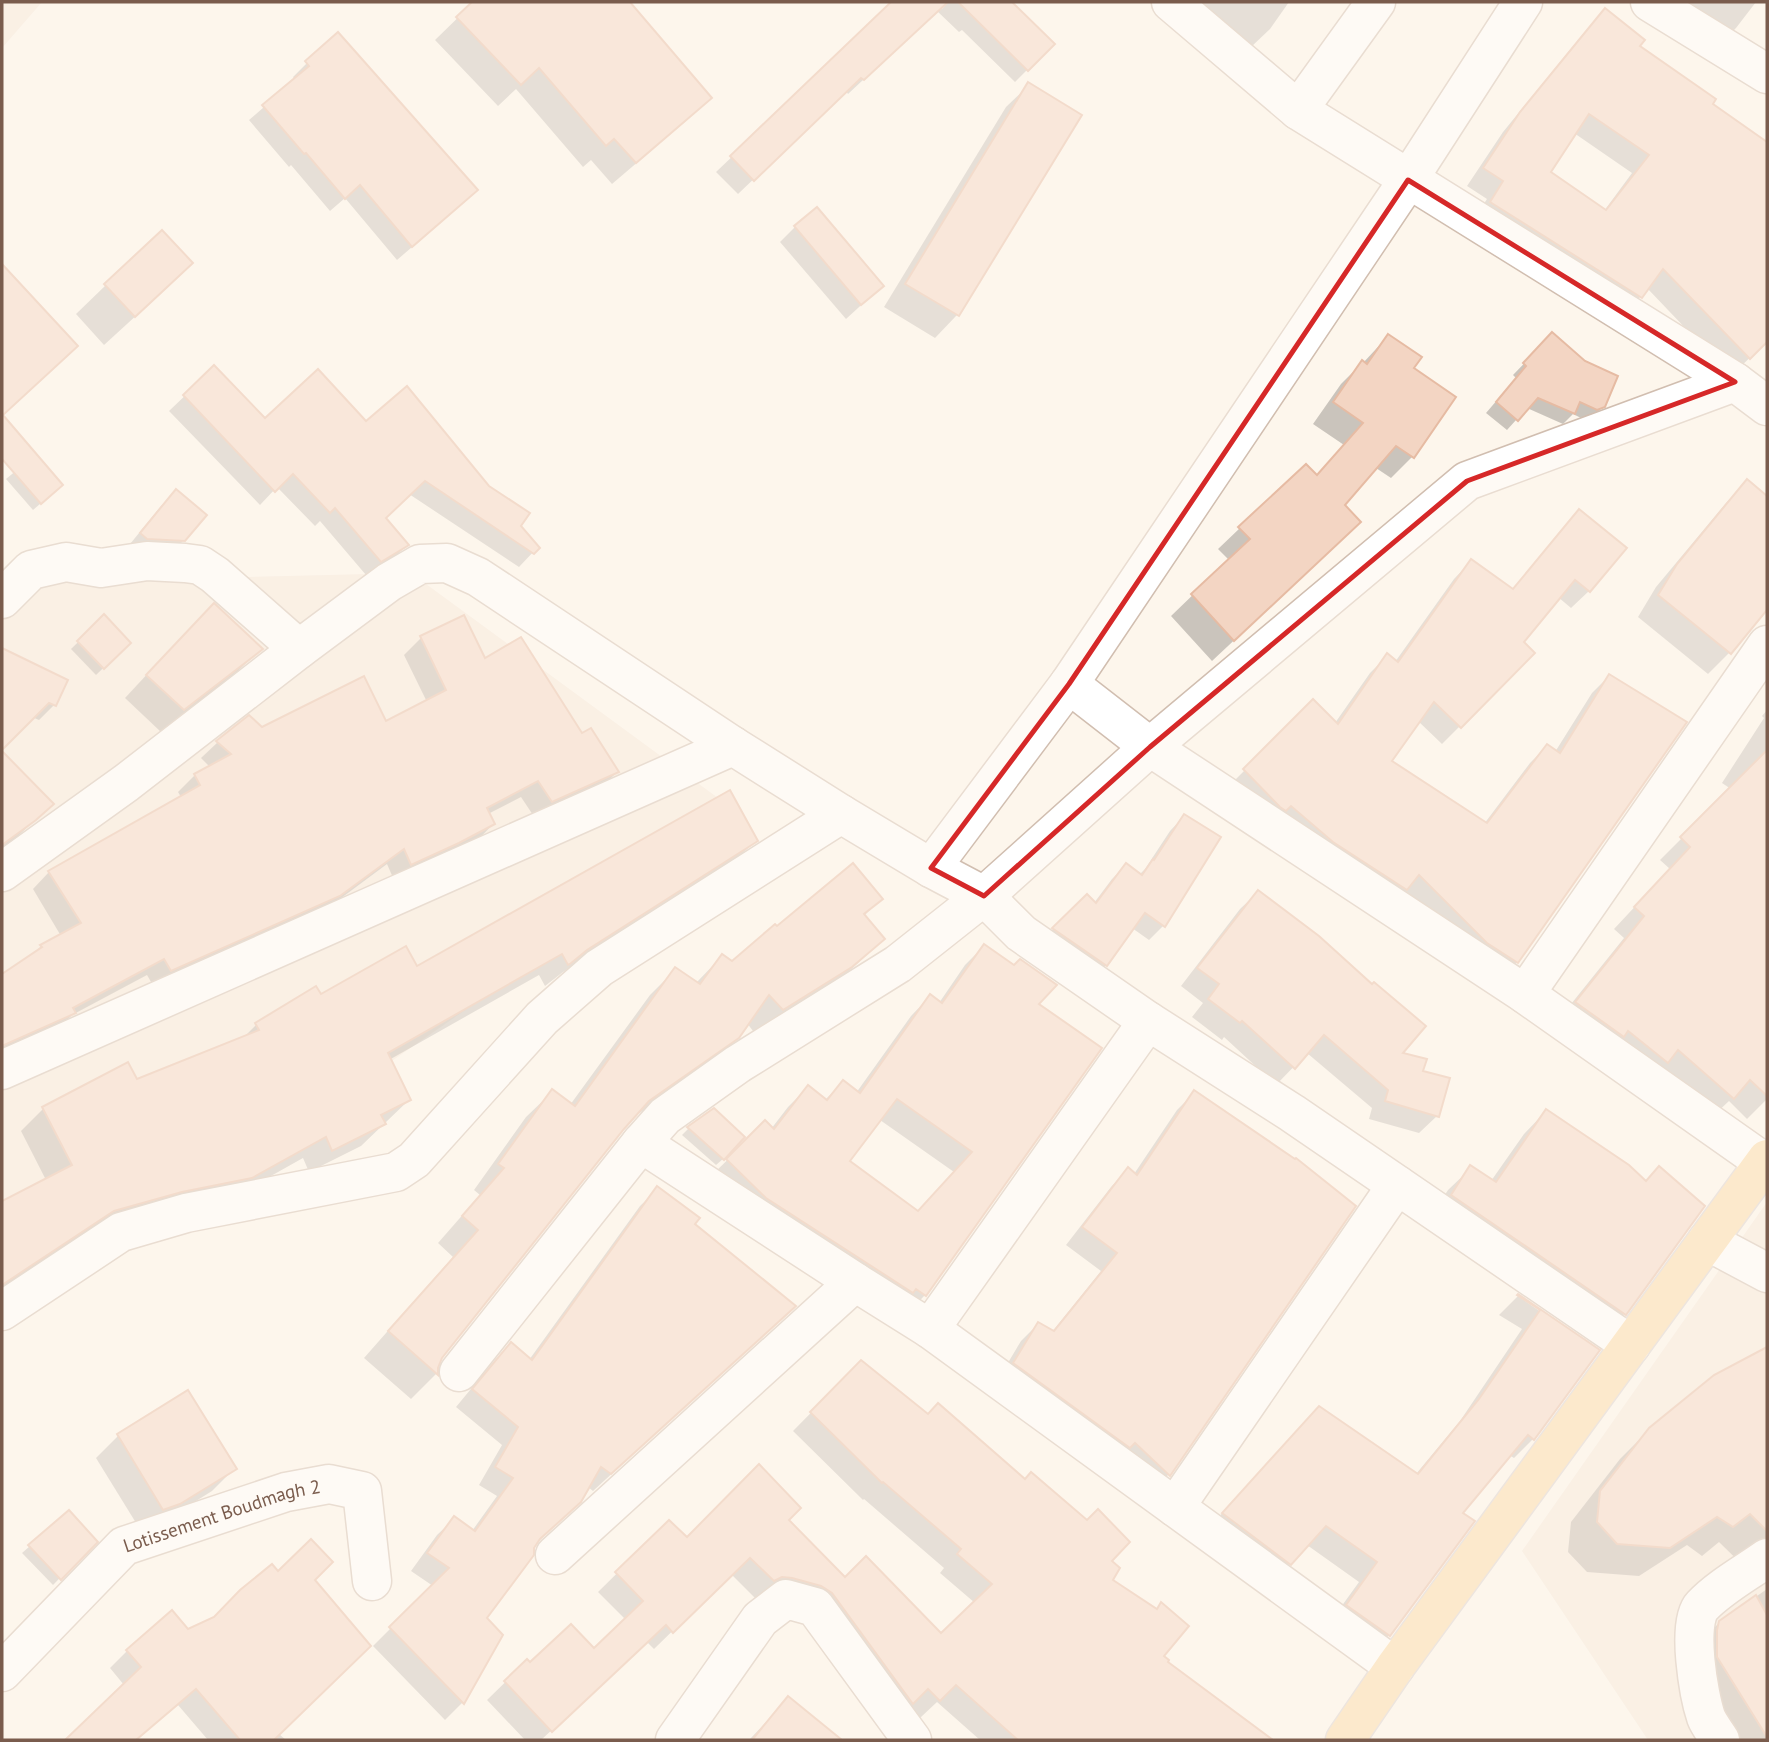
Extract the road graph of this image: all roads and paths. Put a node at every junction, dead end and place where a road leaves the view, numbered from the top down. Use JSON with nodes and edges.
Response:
{"nodes":[{"id":1,"x":1171,"y":2,"type":"edge"},
{"id":2,"x":1376,"y":2,"type":"edge"},
{"id":3,"x":1523,"y":2,"type":"edge"},
{"id":4,"x":1650,"y":2,"type":"edge"},
{"id":5,"x":1767,"y":74,"type":"edge"},
{"id":6,"x":1298,"y":110,"type":"junction"},
{"id":7,"x":1408,"y":180,"type":"junction"},
{"id":8,"x":1735,"y":382,"type":"junction"},
{"id":9,"x":1767,"y":406,"type":"edge"},
{"id":10,"x":2,"y":599,"type":"edge"},
{"id":11,"x":1767,"y":645,"type":"edge"},
{"id":12,"x":299,"y":649,"type":"junction"},
{"id":13,"x":1069,"y":684,"type":"junction"},
{"id":14,"x":733,"y":746,"type":"junction"},
{"id":15,"x":1150,"y":747,"type":"junction"},
{"id":16,"x":841,"y":814,"type":"junction"},
{"id":17,"x":931,"y":868,"type":"junction"},
{"id":18,"x":2,"y":872,"type":"edge"},
{"id":19,"x":984,"y":896,"type":"junction"},
{"id":20,"x":1525,"y":994,"type":"junction"},
{"id":21,"x":1148,"y":1021,"type":"junction"},
{"id":22,"x":2,"y":1070,"type":"edge"},
{"id":23,"x":641,"y":1143,"type":"junction"},
{"id":24,"x":1766,"y":1161,"type":"edge"},
{"id":25,"x":1397,"y":1185,"type":"junction"},
{"id":26,"x":1707,"y":1241,"type":"junction"},
{"id":27,"x":1767,"y":1273,"type":"edge"},
{"id":28,"x":856,"y":1282,"type":"junction"},
{"id":29,"x":2,"y":1311,"type":"edge"},
{"id":30,"x":930,"y":1329,"type":"junction"},
{"id":31,"x":1631,"y":1345,"type":"junction"},
{"id":32,"x":459,"y":1373,"type":"dead end"},
{"id":33,"x":1175,"y":1507,"type":"junction"},
{"id":34,"x":555,"y":1555,"type":"dead end"},
{"id":35,"x":1767,"y":1558,"type":"edge"},
{"id":36,"x":372,"y":1581,"type":"dead end"},
{"id":37,"x":1395,"y":1667,"type":"junction"},
{"id":38,"x":2,"y":1672,"type":"edge"},
{"id":39,"x":675,"y":1740,"type":"edge"},
{"id":40,"x":912,"y":1740,"type":"edge"},
{"id":41,"x":1345,"y":1740,"type":"edge"},
{"id":42,"x":1720,"y":1740,"type":"edge"}],
"edges":[{"from":1,"to":6,"type":"street"},
{"from":2,"to":6,"type":"street"},
{"from":3,"to":7,"type":"street"},
{"from":4,"to":5,"type":"street"},
{"from":6,"to":7,"type":"street"},
{"from":7,"to":8,"type":"street"},
{"from":7,"to":13,"type":"street"},
{"from":8,"to":9,"type":"street"},
{"from":8,"to":15,"type":"street"},
{"from":10,"to":12,"type":"street"},
{"from":11,"to":20,"type":"street"},
{"from":12,"to":14,"type":"street"},
{"from":12,"to":18,"type":"street"},
{"from":13,"to":15,"type":"street"},
{"from":13,"to":17,"type":"street"},
{"from":14,"to":16,"type":"street"},
{"from":14,"to":22,"type":"street"},
{"from":15,"to":19,"type":"street"},
{"from":15,"to":20,"type":"street"},
{"from":16,"to":17,"type":"street"},
{"from":16,"to":29,"type":"street"},
{"from":17,"to":19,"type":"street"},
{"from":19,"to":21,"type":"street"},
{"from":19,"to":23,"type":"street"},
{"from":20,"to":24,"type":"street"},
{"from":21,"to":25,"type":"street"},
{"from":21,"to":30,"type":"street"},
{"from":23,"to":28,"type":"street"},
{"from":23,"to":32,"type":"street"},
{"from":24,"to":26,"type":"main road"},
{"from":25,"to":31,"type":"street"},
{"from":25,"to":33,"type":"street"},
{"from":26,"to":27,"type":"street"},
{"from":26,"to":31,"type":"main road"},
{"from":28,"to":30,"type":"street"},
{"from":28,"to":34,"type":"street"},
{"from":30,"to":33,"type":"street"},
{"from":31,"to":37,"type":"main road"},
{"from":33,"to":37,"type":"street"},
{"from":35,"to":42,"type":"street"},
{"from":36,"to":38,"type":"street","name":"Lotissement Boudmagh 2"},
{"from":37,"to":41,"type":"main road"},
{"from":39,"to":40,"type":"street"}]}
